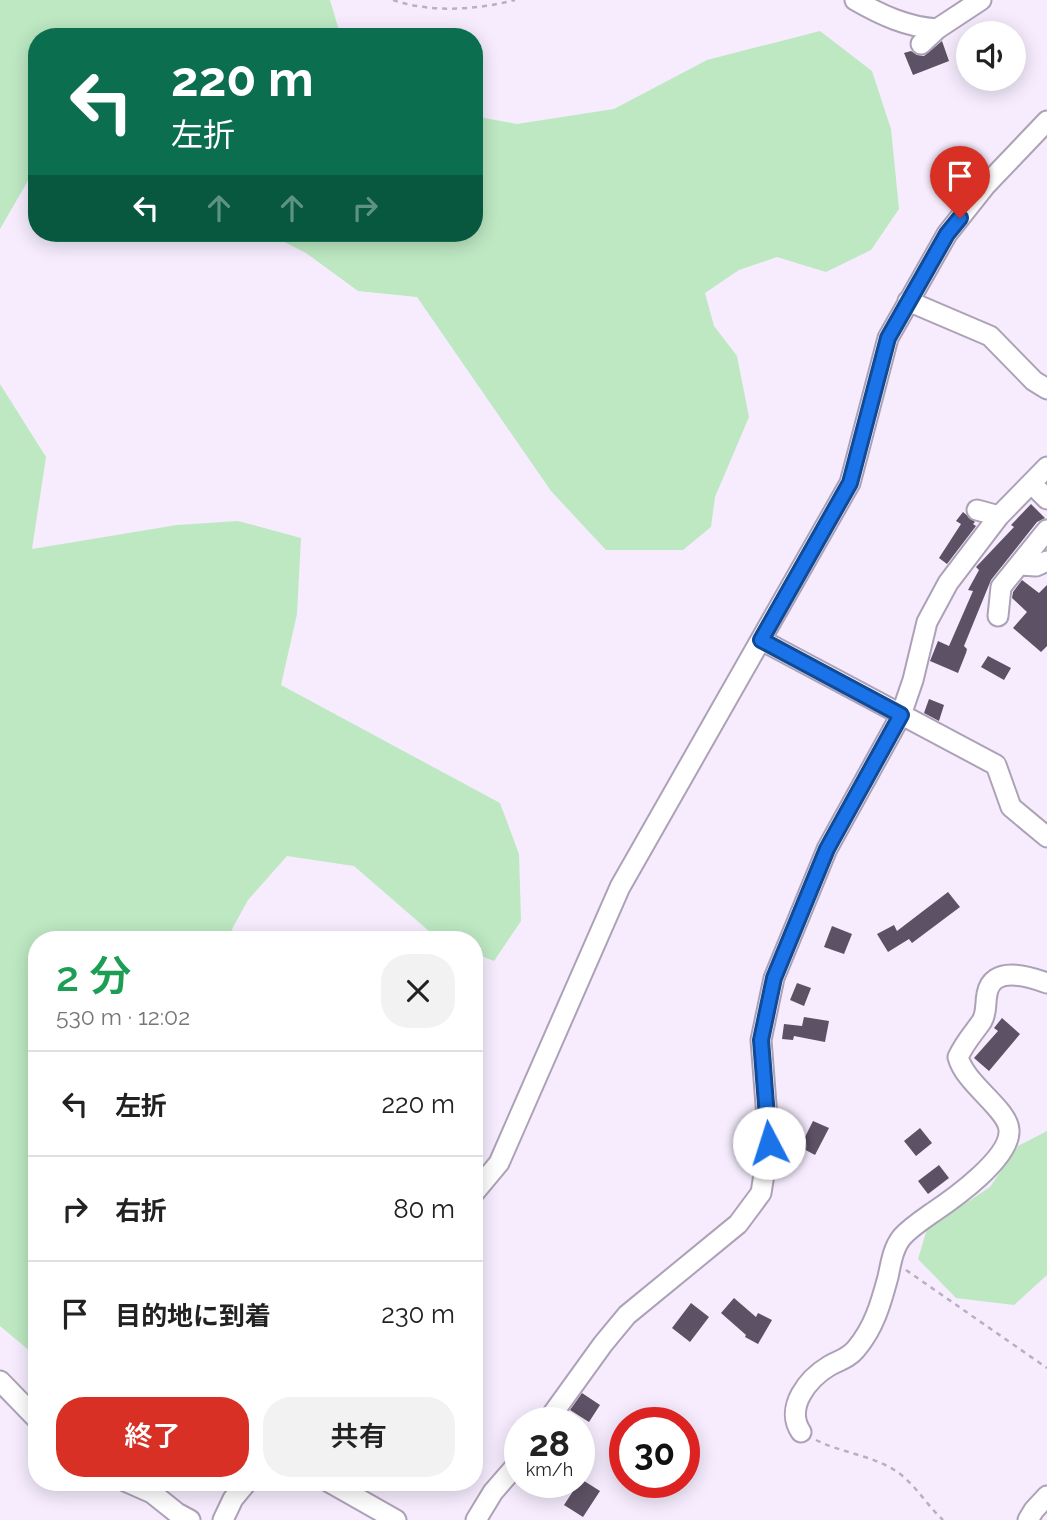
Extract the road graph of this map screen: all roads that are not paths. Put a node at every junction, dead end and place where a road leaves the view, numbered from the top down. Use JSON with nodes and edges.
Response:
{"nodes":[{"id":1,"x":855,"y":0,"type":"edge"},
{"id":2,"x":981,"y":0,"type":"edge"},
{"id":3,"x":937,"y":29,"type":"junction"},
{"id":4,"x":921,"y":44,"type":"dead end"},
{"id":5,"x":1047,"y":121,"type":"edge"},
{"id":6,"x":908,"y":301,"type":"junction"},
{"id":7,"x":1047,"y":389,"type":"edge"},
{"id":8,"x":1047,"y":467,"type":"edge"},
{"id":9,"x":1032,"y":484,"type":"junction"},
{"id":10,"x":1047,"y":499,"type":"edge"},
{"id":11,"x":977,"y":510,"type":"dead end"},
{"id":12,"x":999,"y":516,"type":"junction"},
{"id":13,"x":1047,"y":530,"type":"edge"},
{"id":14,"x":1047,"y":561,"type":"edge"},
{"id":15,"x":1020,"y":565,"type":"junction"},
{"id":16,"x":998,"y":616,"type":"dead end"},
{"id":17,"x":761,"y":640,"type":"junction"},
{"id":18,"x":901,"y":715,"type":"junction"},
{"id":19,"x":1047,"y":837,"type":"edge"},
{"id":20,"x":1047,"y":983,"type":"edge"},
{"id":21,"x":483,"y":1182,"type":"edge"},
{"id":22,"x":0,"y":1381,"type":"edge"},
{"id":23,"x":558,"y":1407,"type":"edge"},
{"id":24,"x":28,"y":1410,"type":"edge"},
{"id":25,"x":801,"y":1432,"type":"road end"},
{"id":26,"x":504,"y":1480,"type":"edge"},
{"id":27,"x":147,"y":1491,"type":"edge"},
{"id":28,"x":240,"y":1491,"type":"edge"},
{"id":29,"x":346,"y":1491,"type":"edge"},
{"id":30,"x":1047,"y":1496,"type":"edge"},
{"id":31,"x":190,"y":1520,"type":"edge"},
{"id":32,"x":223,"y":1520,"type":"edge"},
{"id":33,"x":396,"y":1520,"type":"edge"},
{"id":34,"x":476,"y":1520,"type":"edge"},
{"id":35,"x":1028,"y":1520,"type":"edge"}],
"edges":[{"from":1,"to":3,"type":"street"},
{"from":2,"to":3,"type":"street"},
{"from":3,"to":4,"type":"street"},
{"from":5,"to":6,"type":"street"},
{"from":6,"to":7,"type":"street"},
{"from":6,"to":17,"type":"street"},
{"from":8,"to":9,"type":"street"},
{"from":9,"to":10,"type":"street"},
{"from":9,"to":12,"type":"street"},
{"from":11,"to":12,"type":"street"},
{"from":12,"to":18,"type":"street"},
{"from":13,"to":15,"type":"street"},
{"from":14,"to":15,"type":"street"},
{"from":15,"to":16,"type":"street"},
{"from":17,"to":18,"type":"street"},
{"from":17,"to":21,"type":"street"},
{"from":18,"to":19,"type":"street"},
{"from":18,"to":23,"type":"street"},
{"from":20,"to":25,"type":"street"},
{"from":22,"to":24,"type":"street"},
{"from":26,"to":34,"type":"street"},
{"from":27,"to":31,"type":"street"},
{"from":28,"to":32,"type":"street"},
{"from":29,"to":33,"type":"street"},
{"from":30,"to":35,"type":"street"}]}
